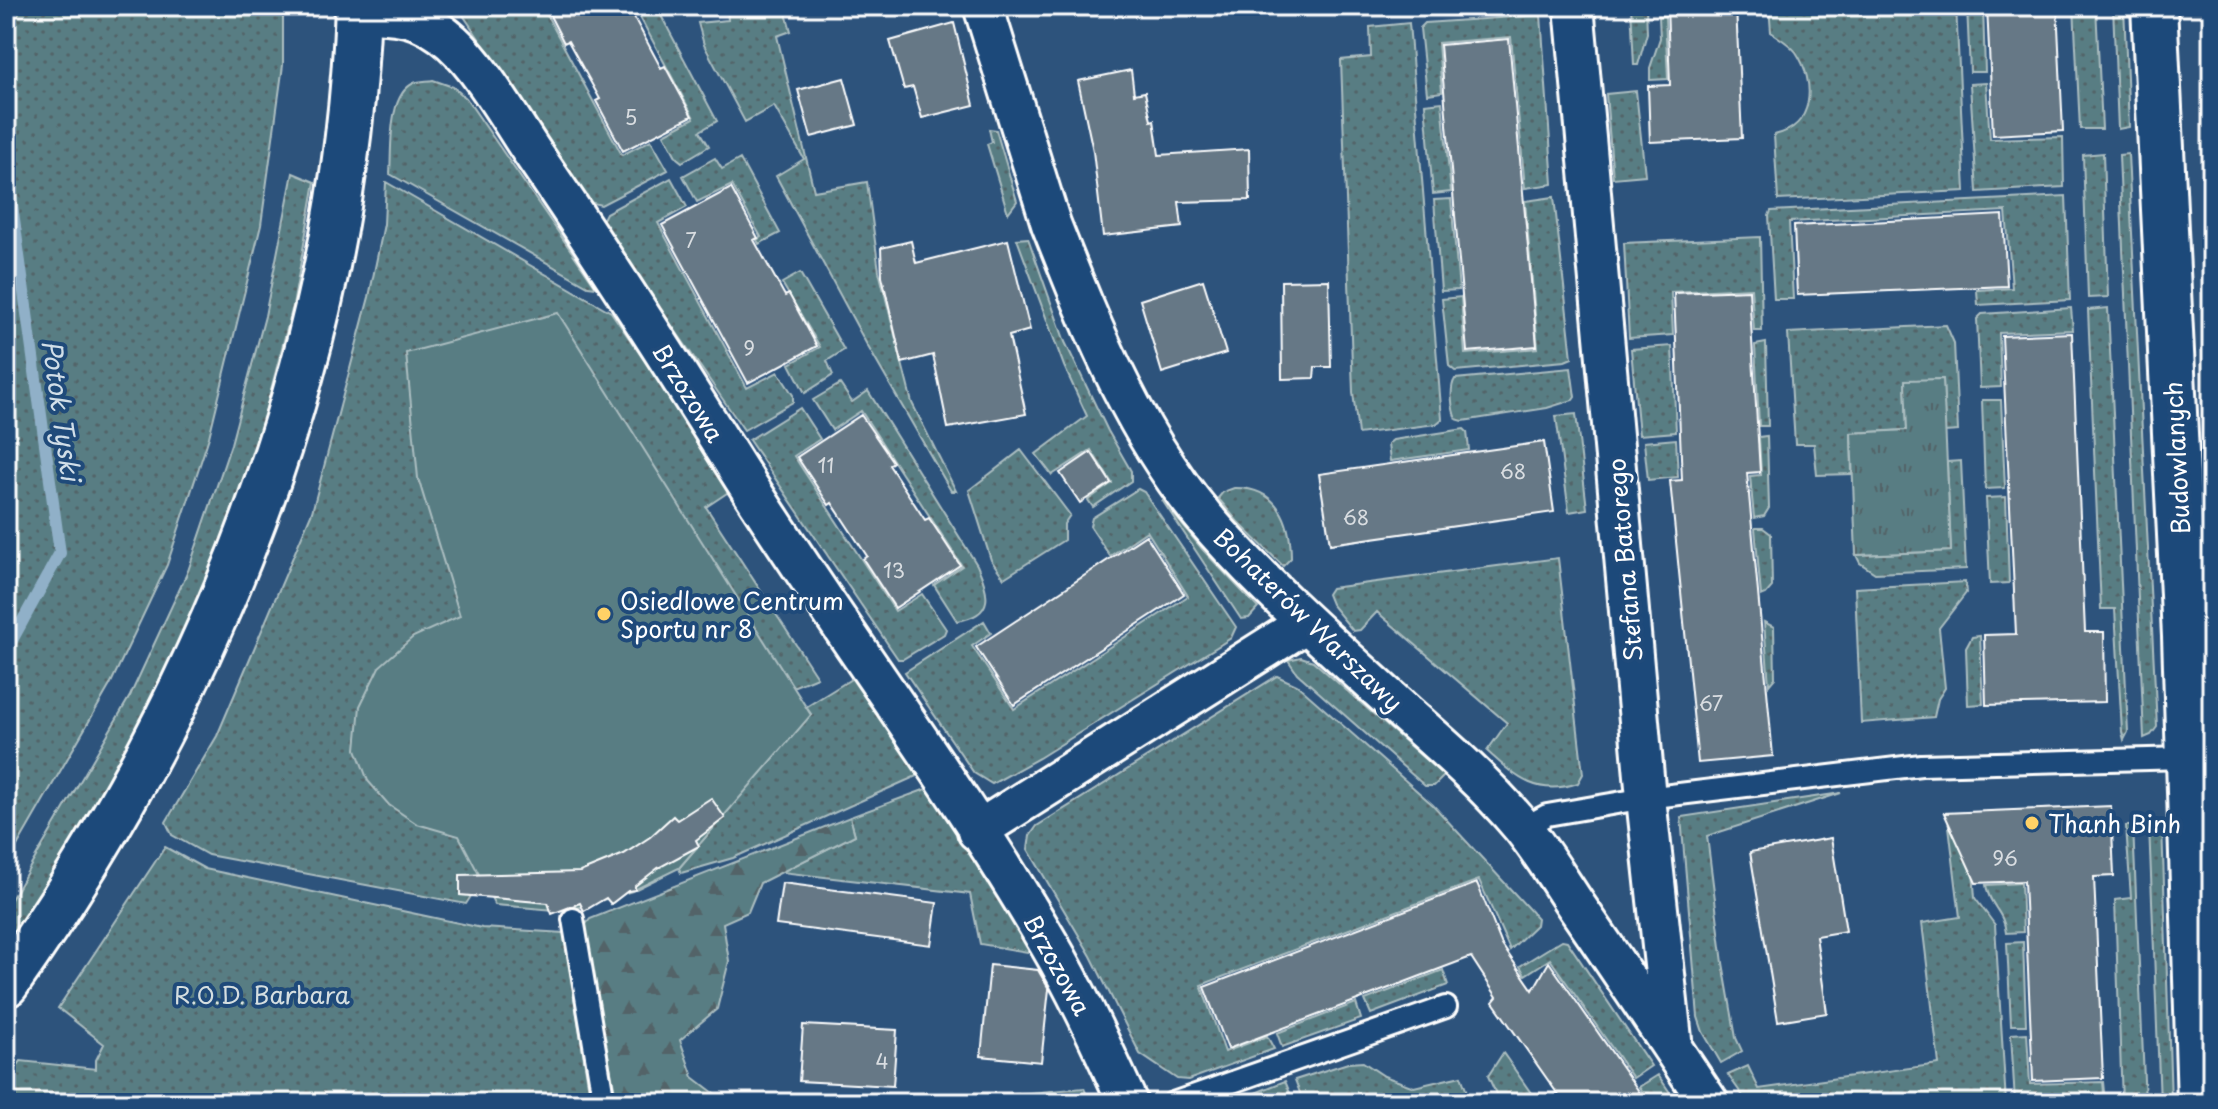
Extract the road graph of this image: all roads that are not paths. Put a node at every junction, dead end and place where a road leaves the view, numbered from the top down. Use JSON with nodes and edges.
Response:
{"nodes":[{"id":1,"x":983,"y":6,"type":"edge"},
{"id":2,"x":1574,"y":6,"type":"edge"},
{"id":3,"x":2154,"y":6,"type":"edge"},
{"id":4,"x":358,"y":9,"type":"edge"},
{"id":5,"x":1306,"y":623,"type":"junction"},
{"id":6,"x":2187,"y":758,"type":"junction"},
{"id":7,"x":1646,"y":798,"type":"junction"},
{"id":8,"x":1523,"y":828,"type":"junction"},
{"id":9,"x":977,"y":831,"type":"junction"},
{"id":10,"x":2202,"y":869,"type":"edge"},
{"id":11,"x":573,"y":919,"type":"dead end"},
{"id":12,"x":6,"y":984,"type":"edge"},
{"id":13,"x":1446,"y":1007,"type":"dead end"},
{"id":14,"x":1672,"y":1044,"type":"junction"},
{"id":15,"x":604,"y":1103,"type":"edge"},
{"id":16,"x":1128,"y":1103,"type":"edge"},
{"id":17,"x":1173,"y":1103,"type":"edge"},
{"id":18,"x":1709,"y":1103,"type":"edge"},
{"id":19,"x":2200,"y":1103,"type":"edge"}],
"edges":[{"from":1,"to":5,"type":"street","name":"Bohaterów Warszawy"},
{"from":2,"to":7,"type":"street","name":"Stefana Batorego"},
{"from":3,"to":6,"type":"street","name":"Budowlanych"},
{"from":4,"to":9,"type":"street","name":"Brzozowa"},
{"from":4,"to":12,"type":"street"},
{"from":5,"to":8,"type":"street","name":"Bohaterów Warszawy"},
{"from":5,"to":9,"type":"street"},
{"from":6,"to":7,"type":"lane"},
{"from":6,"to":10,"type":"street","name":"Budowlanych"},
{"from":7,"to":8,"type":"lane"},
{"from":7,"to":14,"type":"street","name":"Stefana Batorego"},
{"from":8,"to":14,"type":"street","name":"Bohaterów Warszawy"},
{"from":9,"to":16,"type":"street","name":"Brzozowa"},
{"from":10,"to":19,"type":"street","name":"Budowlanych"},
{"from":11,"to":15,"type":"lane"},
{"from":13,"to":17,"type":"lane"},
{"from":14,"to":18,"type":"street","name":"Stefana Batorego"}]}
